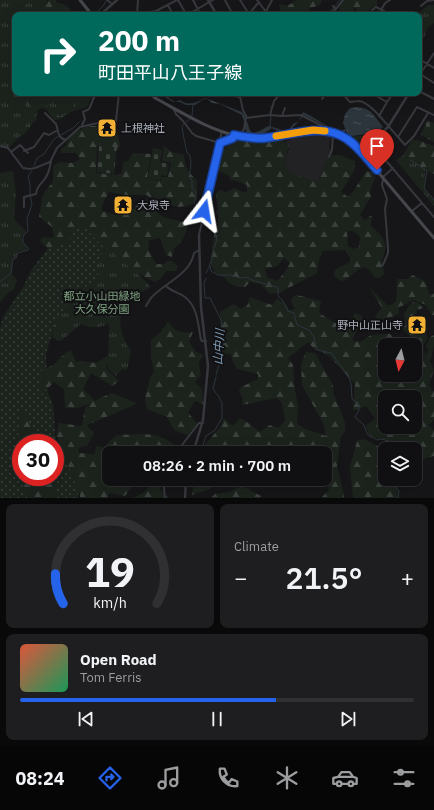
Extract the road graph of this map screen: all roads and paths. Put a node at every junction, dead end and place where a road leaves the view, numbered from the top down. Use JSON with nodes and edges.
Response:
{"nodes":[{"id":1,"x":80,"y":0,"type":"edge"},
{"id":2,"x":107,"y":0,"type":"edge"},
{"id":3,"x":116,"y":0,"type":"edge"},
{"id":4,"x":141,"y":0,"type":"edge"},
{"id":5,"x":178,"y":0,"type":"edge"},
{"id":6,"x":193,"y":0,"type":"edge"},
{"id":7,"x":213,"y":0,"type":"edge"},
{"id":8,"x":225,"y":0,"type":"edge"},
{"id":9,"x":240,"y":0,"type":"edge"},
{"id":10,"x":272,"y":0,"type":"edge"},
{"id":11,"x":343,"y":0,"type":"edge"},
{"id":12,"x":390,"y":0,"type":"edge"},
{"id":13,"x":434,"y":0,"type":"edge"},
{"id":14,"x":138,"y":1,"type":"edge"},
{"id":15,"x":209,"y":1,"type":"edge"},
{"id":16,"x":258,"y":1,"type":"edge"},
{"id":17,"x":112,"y":4,"type":"junction"},
{"id":18,"x":168,"y":5,"type":"junction"},
{"id":19,"x":421,"y":6,"type":"dead end"},
{"id":20,"x":198,"y":8,"type":"junction"},
{"id":21,"x":372,"y":10,"type":"dead end"},
{"id":22,"x":381,"y":10,"type":"junction"},
{"id":23,"x":156,"y":11,"type":"joint"},
{"id":24,"x":384,"y":11,"type":"dead end"},
{"id":25,"x":90,"y":12,"type":"edge"},
{"id":26,"x":103,"y":12,"type":"edge"},
{"id":27,"x":136,"y":12,"type":"edge"},
{"id":28,"x":151,"y":12,"type":"edge"},
{"id":29,"x":172,"y":12,"type":"edge"},
{"id":30,"x":185,"y":12,"type":"edge"},
{"id":31,"x":192,"y":12,"type":"edge"},
{"id":32,"x":200,"y":12,"type":"edge"},
{"id":33,"x":214,"y":12,"type":"edge"},
{"id":34,"x":231,"y":12,"type":"edge"},
{"id":35,"x":246,"y":12,"type":"edge"},
{"id":36,"x":250,"y":12,"type":"edge"},
{"id":37,"x":266,"y":12,"type":"joint"},
{"id":38,"x":332,"y":12,"type":"edge"},
{"id":39,"x":434,"y":53,"type":"edge"},
{"id":40,"x":422,"y":61,"type":"edge"},
{"id":41,"x":426,"y":64,"type":"junction"},
{"id":42,"x":434,"y":68,"type":"edge"},
{"id":43,"x":422,"y":70,"type":"edge"},
{"id":44,"x":422,"y":77,"type":"edge"},
{"id":45,"x":434,"y":83,"type":"edge"},
{"id":46,"x":422,"y":94,"type":"edge"},
{"id":47,"x":95,"y":96,"type":"edge"},
{"id":48,"x":119,"y":96,"type":"edge"},
{"id":49,"x":238,"y":96,"type":"edge"},
{"id":50,"x":278,"y":96,"type":"edge"},
{"id":51,"x":324,"y":96,"type":"edge"},
{"id":52,"x":345,"y":96,"type":"edge"},
{"id":53,"x":377,"y":96,"type":"edge"},
{"id":54,"x":391,"y":96,"type":"edge"},
{"id":55,"x":407,"y":96,"type":"edge"},
{"id":56,"x":157,"y":97,"type":"edge"},
{"id":57,"x":322,"y":99,"type":"dead end"},
{"id":58,"x":434,"y":100,"type":"edge"},
{"id":59,"x":388,"y":102,"type":"junction"},
{"id":60,"x":172,"y":107,"type":"junction"},
{"id":61,"x":285,"y":108,"type":"dead end"},
{"id":62,"x":45,"y":113,"type":"dead end"},
{"id":63,"x":428,"y":113,"type":"junction"},
{"id":64,"x":270,"y":115,"type":"junction"},
{"id":65,"x":434,"y":115,"type":"edge"},
{"id":66,"x":282,"y":116,"type":"junction"},
{"id":67,"x":379,"y":116,"type":"junction"},
{"id":68,"x":247,"y":118,"type":"junction"},
{"id":69,"x":80,"y":127,"type":"junction"},
{"id":70,"x":388,"y":127,"type":"junction"},
{"id":71,"x":56,"y":131,"type":"junction"},
{"id":72,"x":222,"y":131,"type":"junction"},
{"id":73,"x":327,"y":131,"type":"junction"},
{"id":74,"x":334,"y":133,"type":"junction"},
{"id":75,"x":234,"y":135,"type":"junction"},
{"id":76,"x":239,"y":136,"type":"junction"},
{"id":77,"x":398,"y":137,"type":"junction"},
{"id":78,"x":66,"y":140,"type":"junction"},
{"id":79,"x":220,"y":143,"type":"junction"},
{"id":80,"x":371,"y":143,"type":"junction"},
{"id":81,"x":0,"y":146,"type":"edge"},
{"id":82,"x":24,"y":151,"type":"junction"},
{"id":83,"x":11,"y":152,"type":"junction"},
{"id":84,"x":361,"y":152,"type":"junction"},
{"id":85,"x":28,"y":154,"type":"dead end"},
{"id":86,"x":329,"y":157,"type":"dead end"},
{"id":87,"x":52,"y":160,"type":"junction"},
{"id":88,"x":393,"y":168,"type":"junction"},
{"id":89,"x":383,"y":177,"type":"junction"},
{"id":90,"x":422,"y":203,"type":"junction"},
{"id":91,"x":24,"y":207,"type":"dead end"},
{"id":92,"x":412,"y":212,"type":"junction"},
{"id":93,"x":434,"y":217,"type":"edge"},
{"id":94,"x":199,"y":235,"type":"joint"},
{"id":95,"x":434,"y":238,"type":"edge"},
{"id":96,"x":200,"y":250,"type":"junction"},
{"id":97,"x":382,"y":265,"type":"dead end"},
{"id":98,"x":166,"y":286,"type":"junction"},
{"id":99,"x":146,"y":306,"type":"dead end"},
{"id":100,"x":206,"y":341,"type":"junction"},
{"id":101,"x":203,"y":423,"type":"junction"},
{"id":102,"x":181,"y":446,"type":"edge"},
{"id":103,"x":195,"y":446,"type":"edge"},
{"id":104,"x":164,"y":486,"type":"edge"},
{"id":105,"x":186,"y":486,"type":"edge"},
{"id":106,"x":165,"y":498,"type":"edge"},
{"id":107,"x":185,"y":498,"type":"edge"}],
"edges":[{"from":1,"to":25,"type":"main road"},
{"from":2,"to":17,"type":"street"},
{"from":3,"to":17,"type":"street"},
{"from":4,"to":14,"type":"street"},
{"from":5,"to":18,"type":"street"},
{"from":5,"to":30,"type":"street"},
{"from":6,"to":20,"type":"street"},
{"from":7,"to":15,"type":"street"},
{"from":8,"to":34,"type":"street"},
{"from":9,"to":35,"type":"street"},
{"from":10,"to":37,"type":"street"},
{"from":11,"to":38,"type":"street"},
{"from":12,"to":22,"type":"street"},
{"from":13,"to":19,"type":"street"},
{"from":14,"to":27,"type":"street"},
{"from":15,"to":20,"type":"street"},
{"from":15,"to":33,"type":"street"},
{"from":16,"to":36,"type":"street"},
{"from":16,"to":37,"type":"street"},
{"from":17,"to":26,"type":"street"},
{"from":18,"to":23,"type":"street"},
{"from":18,"to":29,"type":"street"},
{"from":20,"to":31,"type":"street"},
{"from":20,"to":32,"type":"street"},
{"from":21,"to":22,"type":"street"},
{"from":22,"to":24,"type":"street"},
{"from":23,"to":28,"type":"street"},
{"from":39,"to":41,"type":"street"},
{"from":40,"to":41,"type":"street"},
{"from":41,"to":42,"type":"street"},
{"from":41,"to":43,"type":"street"},
{"from":44,"to":45,"type":"street"},
{"from":46,"to":58,"type":"street"},
{"from":47,"to":69,"type":"street"},
{"from":48,"to":69,"type":"street"},
{"from":49,"to":68,"type":"street"},
{"from":50,"to":64,"type":"street"},
{"from":51,"to":57,"type":"street"},
{"from":52,"to":67,"type":"street"},
{"from":53,"to":59,"type":"street"},
{"from":54,"to":59,"type":"street"},
{"from":55,"to":70,"type":"street"},
{"from":56,"to":60,"type":"main road"},
{"from":59,"to":67,"type":"street"},
{"from":60,"to":72,"type":"main road"},
{"from":60,"to":79,"type":"street"},
{"from":61,"to":66,"type":"street"},
{"from":62,"to":71,"type":"street"},
{"from":63,"to":65,"type":"street"},
{"from":63,"to":77,"type":"street"},
{"from":63,"to":77,"type":"street"},
{"from":64,"to":66,"type":"street"},
{"from":64,"to":68,"type":"street"},
{"from":66,"to":73,"type":"street"},
{"from":67,"to":70,"type":"street"},
{"from":68,"to":76,"type":"street"},
{"from":69,"to":78,"type":"street"},
{"from":70,"to":77,"type":"street"},
{"from":70,"to":80,"type":"street"},
{"from":71,"to":78,"type":"street"},
{"from":71,"to":82,"type":"street"},
{"from":72,"to":75,"type":"main road"},
{"from":72,"to":79,"type":"street"},
{"from":73,"to":74,"type":"main road"},
{"from":73,"to":76,"type":"main road"},
{"from":74,"to":84,"type":"main road"},
{"from":74,"to":86,"type":"street"},
{"from":75,"to":76,"type":"main road"},
{"from":75,"to":79,"type":"street"},
{"from":78,"to":87,"type":"street"},
{"from":79,"to":94,"type":"street"},
{"from":80,"to":84,"type":"street"},
{"from":80,"to":88,"type":"street"},
{"from":81,"to":83,"type":"street"},
{"from":82,"to":83,"type":"street"},
{"from":82,"to":85,"type":"street"},
{"from":83,"to":87,"type":"street"},
{"from":84,"to":89,"type":"main road"},
{"from":87,"to":91,"type":"street"},
{"from":88,"to":89,"type":"street"},
{"from":88,"to":90,"type":"street"},
{"from":89,"to":92,"type":"main road"},
{"from":89,"to":97,"type":"street"},
{"from":90,"to":92,"type":"street"},
{"from":90,"to":93,"type":"street"},
{"from":92,"to":95,"type":"main road"},
{"from":94,"to":96,"type":"street"},
{"from":96,"to":98,"type":"street"},
{"from":96,"to":100,"type":"street"},
{"from":98,"to":99,"type":"street"},
{"from":98,"to":100,"type":"street"},
{"from":100,"to":101,"type":"street"},
{"from":101,"to":102,"type":"street"},
{"from":101,"to":103,"type":"street"},
{"from":104,"to":106,"type":"street"},
{"from":105,"to":107,"type":"street"}]}
